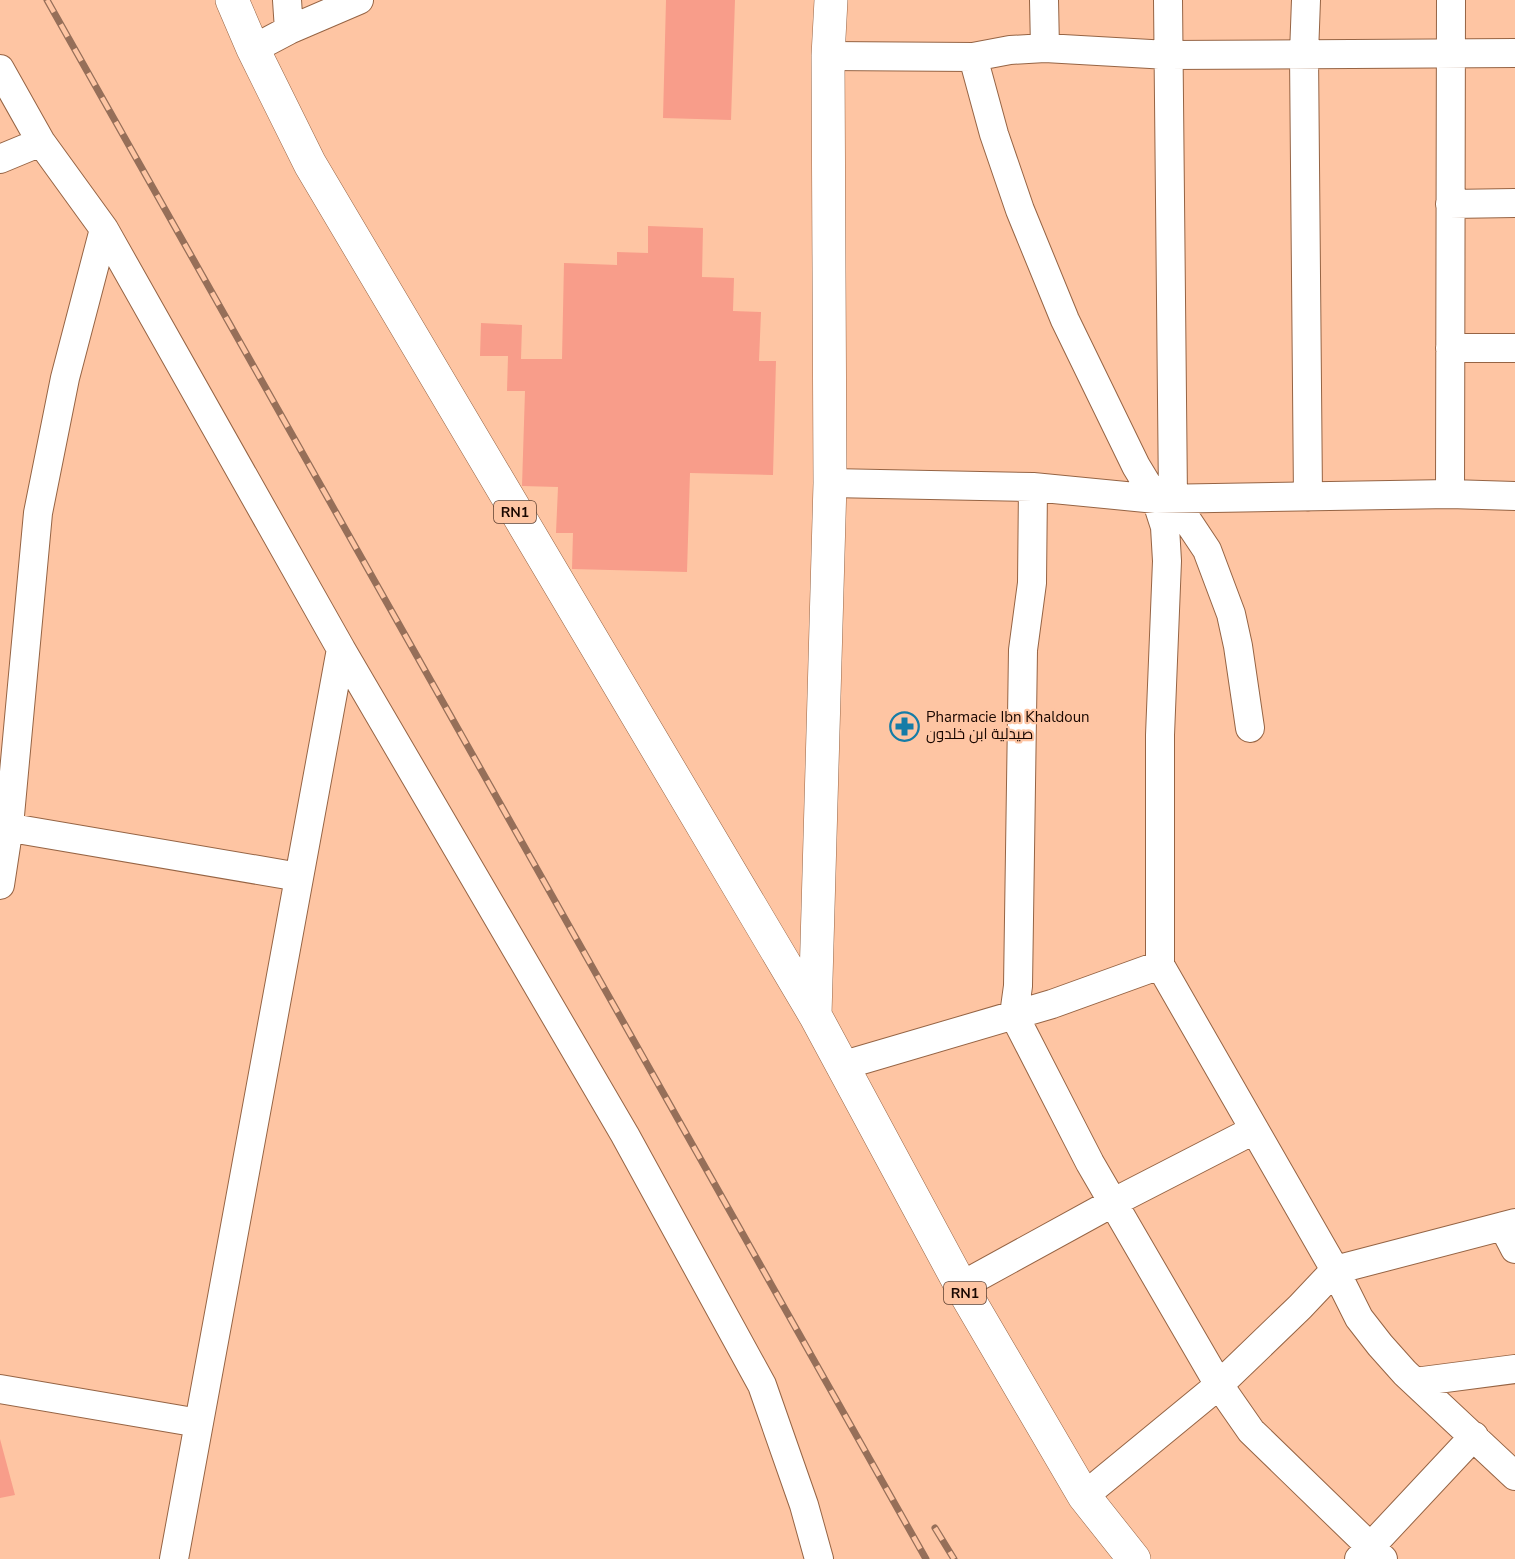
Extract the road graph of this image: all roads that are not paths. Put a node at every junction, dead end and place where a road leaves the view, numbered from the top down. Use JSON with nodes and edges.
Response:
{"nodes":[{"id":1,"x":232,"y":0,"type":"edge"},
{"id":2,"x":287,"y":0,"type":"edge"},
{"id":3,"x":359,"y":0,"type":"edge"},
{"id":4,"x":831,"y":0,"type":"edge"},
{"id":5,"x":1044,"y":0,"type":"edge"},
{"id":6,"x":1168,"y":0,"type":"edge"},
{"id":7,"x":1306,"y":0,"type":"edge"},
{"id":8,"x":1450,"y":0,"type":"edge"},
{"id":9,"x":289,"y":30,"type":"junction"},
{"id":10,"x":1046,"y":48,"type":"junction"},
{"id":11,"x":253,"y":49,"type":"junction"},
{"id":12,"x":1450,"y":53,"type":"junction"},
{"id":13,"x":1515,"y":53,"type":"edge"},
{"id":14,"x":1304,"y":54,"type":"junction"},
{"id":15,"x":1168,"y":55,"type":"junction"},
{"id":16,"x":828,"y":56,"type":"junction"},
{"id":17,"x":973,"y":57,"type":"junction"},
{"id":18,"x":0,"y":69,"type":"edge"},
{"id":19,"x":40,"y":142,"type":"junction"},
{"id":20,"x":0,"y":159,"type":"edge"},
{"id":21,"x":1515,"y":203,"type":"edge"},
{"id":22,"x":1450,"y":204,"type":"junction"},
{"id":23,"x":104,"y":229,"type":"junction"},
{"id":24,"x":1450,"y":348,"type":"junction"},
{"id":25,"x":1515,"y":348,"type":"edge"},
{"id":26,"x":830,"y":483,"type":"junction"},
{"id":27,"x":1033,"y":487,"type":"junction"},
{"id":28,"x":1450,"y":494,"type":"junction"},
{"id":29,"x":1308,"y":496,"type":"junction"},
{"id":30,"x":1515,"y":496,"type":"edge"},
{"id":31,"x":1165,"y":499,"type":"junction"},
{"id":32,"x":341,"y":649,"type":"junction"},
{"id":33,"x":1250,"y":728,"type":"dead end"},
{"id":34,"x":5,"y":826,"type":"edge"},
{"id":35,"x":299,"y":878,"type":"junction"},
{"id":36,"x":0,"y":885,"type":"edge"},
{"id":37,"x":1160,"y":965,"type":"junction"},
{"id":38,"x":815,"y":1015,"type":"junction"},
{"id":39,"x":1014,"y":1015,"type":"junction"},
{"id":40,"x":841,"y":1066,"type":"junction"},
{"id":41,"x":1254,"y":1130,"type":"junction"},
{"id":42,"x":1114,"y":1202,"type":"junction"},
{"id":43,"x":1511,"y":1233,"type":"edge"},
{"id":44,"x":1335,"y":1270,"type":"junction"},
{"id":45,"x":961,"y":1286,"type":"junction"},
{"id":46,"x":1515,"y":1369,"type":"edge"},
{"id":47,"x":1415,"y":1382,"type":"junction"},
{"id":48,"x":1219,"y":1385,"type":"junction"},
{"id":49,"x":0,"y":1389,"type":"edge"},
{"id":50,"x":199,"y":1422,"type":"junction"},
{"id":51,"x":1474,"y":1436,"type":"junction"},
{"id":52,"x":1515,"y":1476,"type":"edge"},
{"id":53,"x":1084,"y":1496,"type":"junction"},
{"id":54,"x":1371,"y":1555,"type":"edge"},
{"id":55,"x":174,"y":1559,"type":"edge"},
{"id":56,"x":819,"y":1559,"type":"edge"},
{"id":57,"x":1134,"y":1559,"type":"edge"}],
"edges":[{"from":1,"to":11,"type":"main road","number":"RN1"},
{"from":2,"to":9,"type":"street"},
{"from":3,"to":9,"type":"street"},
{"from":4,"to":16,"type":"main road"},
{"from":5,"to":10,"type":"street"},
{"from":6,"to":15,"type":"street"},
{"from":7,"to":14,"type":"street"},
{"from":8,"to":12,"type":"street"},
{"from":9,"to":11,"type":"street"},
{"from":10,"to":15,"type":"street"},
{"from":10,"to":17,"type":"street"},
{"from":11,"to":38,"type":"main road","number":"RN1"},
{"from":12,"to":13,"type":"street"},
{"from":12,"to":14,"type":"street"},
{"from":12,"to":22,"type":"street"},
{"from":14,"to":15,"type":"street"},
{"from":14,"to":29,"type":"street"},
{"from":15,"to":31,"type":"street"},
{"from":16,"to":17,"type":"street"},
{"from":16,"to":26,"type":"main road"},
{"from":17,"to":31,"type":"street"},
{"from":18,"to":19,"type":"street"},
{"from":19,"to":20,"type":"street"},
{"from":19,"to":23,"type":"street"},
{"from":21,"to":22,"type":"street"},
{"from":22,"to":24,"type":"street"},
{"from":23,"to":32,"type":"street"},
{"from":23,"to":34,"type":"street"},
{"from":24,"to":25,"type":"street"},
{"from":24,"to":28,"type":"street"},
{"from":26,"to":27,"type":"street"},
{"from":26,"to":38,"type":"main road"},
{"from":27,"to":31,"type":"street"},
{"from":27,"to":39,"type":"street"},
{"from":28,"to":29,"type":"street"},
{"from":28,"to":30,"type":"street"},
{"from":29,"to":31,"type":"street"},
{"from":31,"to":33,"type":"street"},
{"from":31,"to":37,"type":"street"},
{"from":32,"to":35,"type":"street"},
{"from":32,"to":56,"type":"street"},
{"from":34,"to":35,"type":"street"},
{"from":34,"to":36,"type":"street"},
{"from":35,"to":50,"type":"street"},
{"from":37,"to":39,"type":"street"},
{"from":37,"to":41,"type":"street"},
{"from":38,"to":40,"type":"main road","number":"RN1"},
{"from":39,"to":40,"type":"street"},
{"from":39,"to":42,"type":"street"},
{"from":40,"to":45,"type":"main road","number":"RN1"},
{"from":41,"to":42,"type":"street"},
{"from":41,"to":44,"type":"street"},
{"from":42,"to":45,"type":"street"},
{"from":42,"to":48,"type":"street"},
{"from":43,"to":44,"type":"street"},
{"from":44,"to":47,"type":"street"},
{"from":44,"to":48,"type":"street"},
{"from":45,"to":53,"type":"main road","number":"RN1"},
{"from":46,"to":47,"type":"street"},
{"from":47,"to":51,"type":"street"},
{"from":48,"to":53,"type":"street"},
{"from":48,"to":54,"type":"street"},
{"from":49,"to":50,"type":"street"},
{"from":50,"to":55,"type":"street"},
{"from":51,"to":52,"type":"street"},
{"from":51,"to":54,"type":"street"},
{"from":53,"to":57,"type":"main road","number":"RN1"}]}
